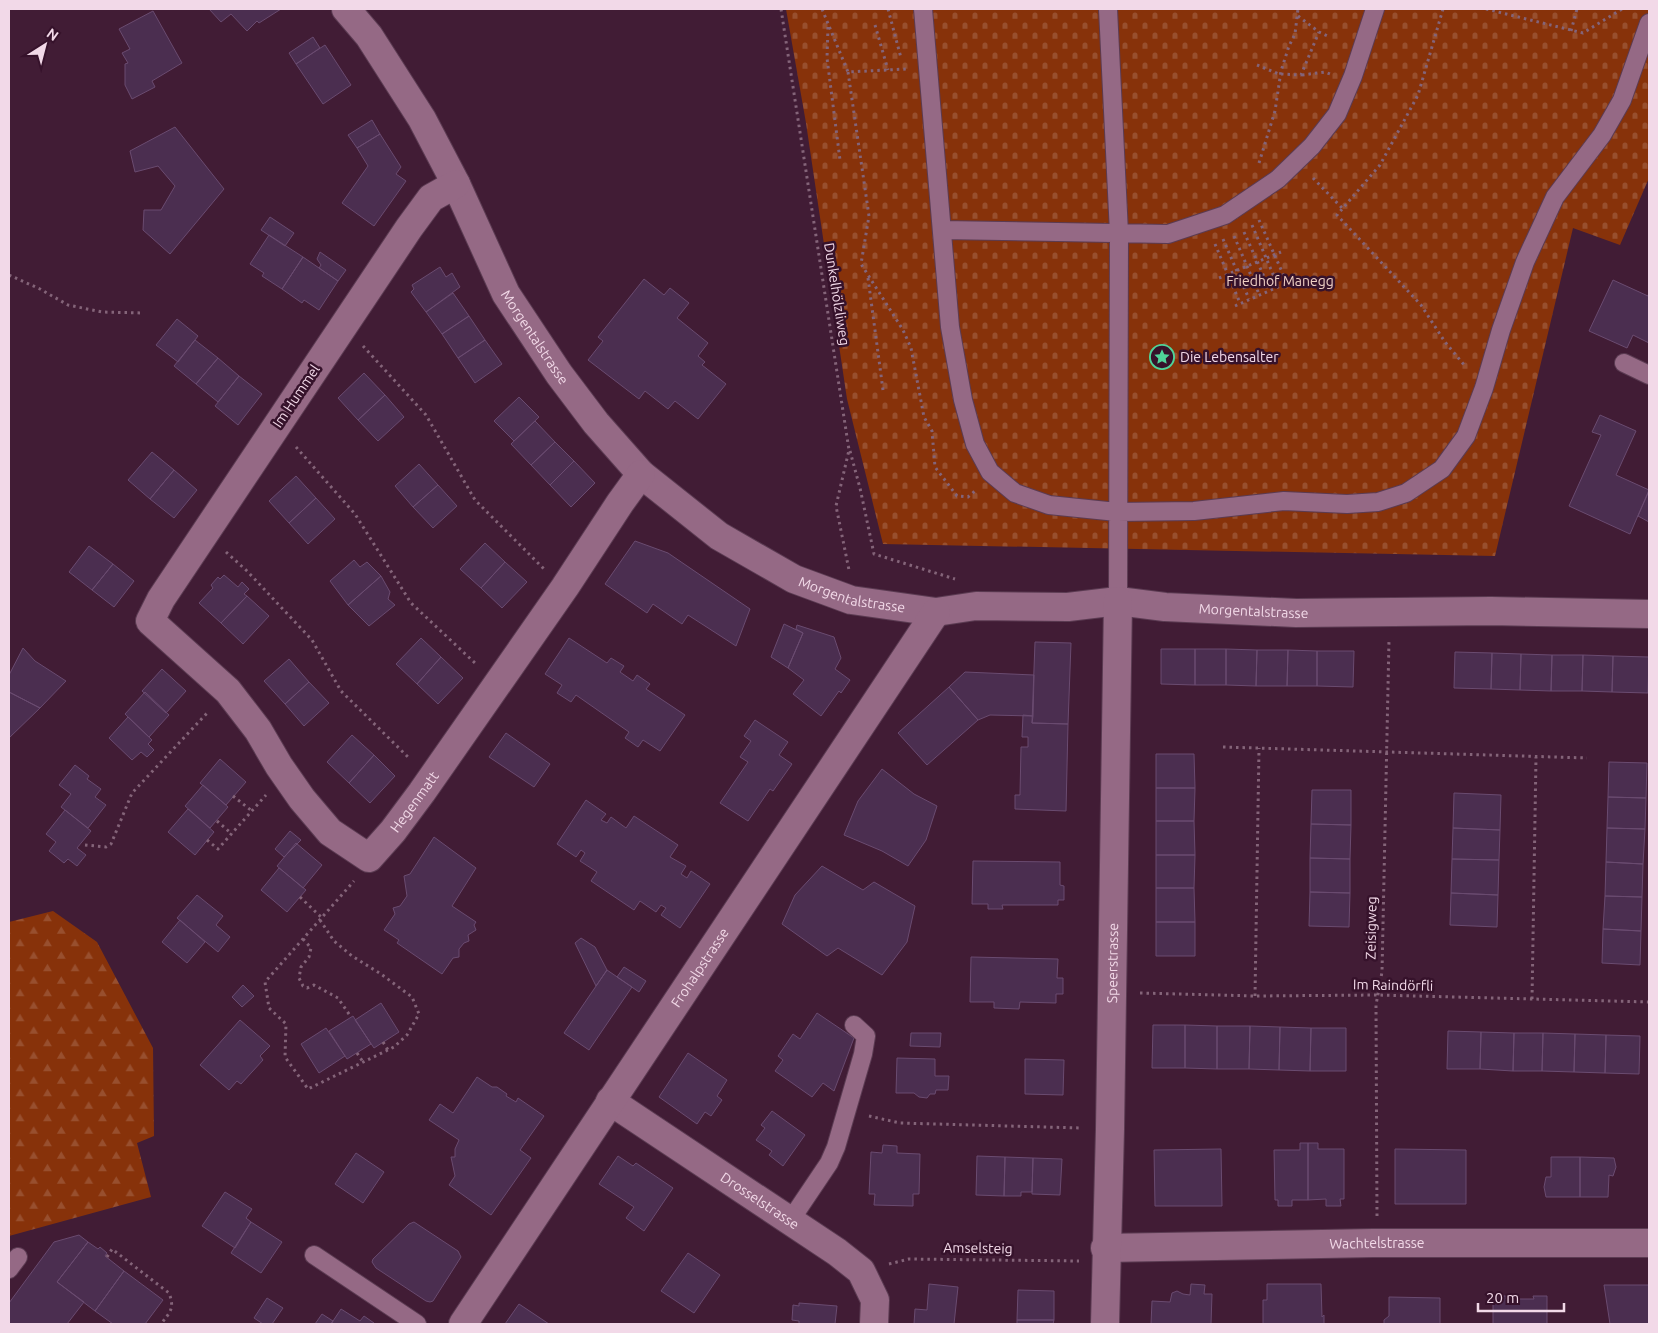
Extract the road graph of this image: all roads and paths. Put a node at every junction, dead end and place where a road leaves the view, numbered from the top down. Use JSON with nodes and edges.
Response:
{"nodes":[{"id":1,"x":346,"y":9,"type":"edge"},
{"id":2,"x":781,"y":9,"type":"edge"},
{"id":3,"x":822,"y":9,"type":"edge"},
{"id":4,"x":888,"y":9,"type":"edge"},
{"id":5,"x":923,"y":9,"type":"edge"},
{"id":6,"x":1108,"y":9,"type":"edge"},
{"id":7,"x":1298,"y":9,"type":"edge"},
{"id":8,"x":1375,"y":9,"type":"edge"},
{"id":9,"x":1443,"y":9,"type":"edge"},
{"id":10,"x":1486,"y":9,"type":"edge"},
{"id":11,"x":1577,"y":9,"type":"edge"},
{"id":12,"x":1622,"y":9,"type":"edge"},
{"id":13,"x":1298,"y":16,"type":"junction"},
{"id":14,"x":1649,"y":23,"type":"edge"},
{"id":15,"x":875,"y":25,"type":"dead end"},
{"id":16,"x":828,"y":26,"type":"junction"},
{"id":17,"x":1571,"y":31,"type":"junction"},
{"id":18,"x":1319,"y":32,"type":"junction"},
{"id":19,"x":1330,"y":37,"type":"dead end"},
{"id":20,"x":1257,"y":65,"type":"dead end"},
{"id":21,"x":928,"y":67,"type":"junction"},
{"id":22,"x":904,"y":69,"type":"junction"},
{"id":23,"x":888,"y":70,"type":"junction"},
{"id":24,"x":848,"y":72,"type":"junction"},
{"id":25,"x":1281,"y":74,"type":"junction"},
{"id":26,"x":840,"y":160,"type":"dead end"},
{"id":27,"x":1296,"y":161,"type":"junction"},
{"id":28,"x":456,"y":184,"type":"junction"},
{"id":29,"x":1262,"y":191,"type":"junction"},
{"id":30,"x":1342,"y":208,"type":"junction"},
{"id":31,"x":1228,"y":223,"type":"junction"},
{"id":32,"x":1250,"y":223,"type":"junction"},
{"id":33,"x":1241,"y":226,"type":"junction"},
{"id":34,"x":942,"y":230,"type":"junction"},
{"id":35,"x":1119,"y":233,"type":"junction"},
{"id":36,"x":1213,"y":241,"type":"dead end"},
{"id":37,"x":1281,"y":252,"type":"dead end"},
{"id":38,"x":1275,"y":254,"type":"junction"},
{"id":39,"x":1266,"y":258,"type":"junction"},
{"id":40,"x":1257,"y":261,"type":"junction"},
{"id":41,"x":1247,"y":265,"type":"junction"},
{"id":42,"x":1237,"y":270,"type":"junction"},
{"id":43,"x":1228,"y":274,"type":"junction"},
{"id":44,"x":9,"y":275,"type":"edge"},
{"id":45,"x":868,"y":275,"type":"junction"},
{"id":46,"x":1220,"y":278,"type":"dead end"},
{"id":47,"x":1278,"y":286,"type":"junction"},
{"id":48,"x":1270,"y":290,"type":"junction"},
{"id":49,"x":1259,"y":294,"type":"junction"},
{"id":50,"x":1249,"y":299,"type":"junction"},
{"id":51,"x":1240,"y":303,"type":"junction"},
{"id":52,"x":1235,"y":306,"type":"dead end"},
{"id":53,"x":142,"y":313,"type":"dead end"},
{"id":54,"x":342,"y":328,"type":"junction"},
{"id":55,"x":1624,"y":363,"type":"dead end"},
{"id":56,"x":1649,"y":375,"type":"edge"},
{"id":57,"x":1484,"y":388,"type":"junction"},
{"id":58,"x":883,"y":390,"type":"dead end"},
{"id":59,"x":275,"y":428,"type":"junction"},
{"id":60,"x":850,"y":450,"type":"junction"},
{"id":61,"x":641,"y":474,"type":"junction"},
{"id":62,"x":994,"y":475,"type":"junction"},
{"id":63,"x":1117,"y":512,"type":"junction"},
{"id":64,"x":205,"y":534,"type":"junction"},
{"id":65,"x":849,"y":571,"type":"dead end"},
{"id":66,"x":548,"y":573,"type":"dead end"},
{"id":67,"x":962,"y":581,"type":"dead end"},
{"id":68,"x":1118,"y":601,"type":"junction"},
{"id":69,"x":936,"y":612,"type":"junction"},
{"id":70,"x":1649,"y":614,"type":"edge"},
{"id":71,"x":150,"y":621,"type":"joint"},
{"id":72,"x":1389,"y":634,"type":"dead end"},
{"id":73,"x":481,"y":669,"type":"dead end"},
{"id":74,"x":213,"y":707,"type":"dead end"},
{"id":75,"x":1223,"y":747,"type":"dead end"},
{"id":76,"x":1259,"y":748,"type":"junction"},
{"id":77,"x":1386,"y":751,"type":"junction"},
{"id":78,"x":1536,"y":757,"type":"junction"},
{"id":79,"x":1587,"y":758,"type":"dead end"},
{"id":80,"x":410,"y":759,"type":"dead end"},
{"id":81,"x":284,"y":774,"type":"junction"},
{"id":82,"x":233,"y":796,"type":"dead end"},
{"id":83,"x":252,"y":811,"type":"junction"},
{"id":84,"x":217,"y":821,"type":"dead end"},
{"id":85,"x":232,"y":834,"type":"junction"},
{"id":86,"x":207,"y":840,"type":"dead end"},
{"id":87,"x":85,"y":845,"type":"dead end"},
{"id":88,"x":359,"y":875,"type":"dead end"},
{"id":89,"x":300,"y":897,"type":"dead end"},
{"id":90,"x":321,"y":919,"type":"junction"},
{"id":91,"x":303,"y":939,"type":"junction"},
{"id":92,"x":1137,"y":993,"type":"dead end"},
{"id":93,"x":1378,"y":995,"type":"junction"},
{"id":94,"x":1255,"y":996,"type":"junction"},
{"id":95,"x":1532,"y":999,"type":"junction"},
{"id":96,"x":1649,"y":1002,"type":"edge"},
{"id":97,"x":351,"y":1017,"type":"dead end"},
{"id":98,"x":854,"y":1025,"type":"dead end"},
{"id":99,"x":383,"y":1042,"type":"dead end"},
{"id":100,"x":388,"y":1050,"type":"junction"},
{"id":101,"x":357,"y":1053,"type":"dead end"},
{"id":102,"x":363,"y":1062,"type":"junction"},
{"id":103,"x":610,"y":1101,"type":"junction"},
{"id":104,"x":846,"y":1111,"type":"junction"},
{"id":105,"x":1082,"y":1128,"type":"dead end"},
{"id":106,"x":1377,"y":1220,"type":"dead end"},
{"id":107,"x":790,"y":1221,"type":"junction"},
{"id":108,"x":1649,"y":1243,"type":"edge"},
{"id":109,"x":1106,"y":1248,"type":"junction"},
{"id":110,"x":314,"y":1255,"type":"dead end"},
{"id":111,"x":107,"y":1257,"type":"dead end"},
{"id":112,"x":1080,"y":1261,"type":"dead end"},
{"id":113,"x":885,"y":1265,"type":"dead end"},
{"id":114,"x":161,"y":1324,"type":"edge"},
{"id":115,"x":417,"y":1324,"type":"edge"},
{"id":116,"x":463,"y":1324,"type":"edge"},
{"id":117,"x":874,"y":1324,"type":"edge"},
{"id":118,"x":1105,"y":1324,"type":"edge"}],
"edges":[{"from":1,"to":28,"type":"street","name":"Morgentalstrasse"},
{"from":2,"to":60,"type":"path","name":"Dunkelhölzliweg"},
{"from":3,"to":16,"type":"path"},
{"from":4,"to":22,"type":"path"},
{"from":5,"to":21,"type":"lane"},
{"from":6,"to":35,"type":"lane"},
{"from":7,"to":13,"type":"path"},
{"from":8,"to":27,"type":"lane"},
{"from":9,"to":30,"type":"path"},
{"from":10,"to":17,"type":"path"},
{"from":11,"to":17,"type":"path"},
{"from":12,"to":17,"type":"path"},
{"from":13,"to":18,"type":"path"},
{"from":13,"to":25,"type":"path"},
{"from":14,"to":57,"type":"lane"},
{"from":15,"to":23,"type":"path"},
{"from":16,"to":24,"type":"path"},
{"from":16,"to":26,"type":"path"},
{"from":18,"to":19,"type":"path"},
{"from":18,"to":25,"type":"path"},
{"from":20,"to":25,"type":"path"},
{"from":21,"to":22,"type":"path"},
{"from":21,"to":34,"type":"lane"},
{"from":22,"to":23,"type":"path"},
{"from":23,"to":24,"type":"path"},
{"from":24,"to":45,"type":"path"},
{"from":25,"to":29,"type":"path"},
{"from":27,"to":29,"type":"lane"},
{"from":27,"to":30,"type":"path"},
{"from":28,"to":54,"type":"street","name":"Im Hummel"},
{"from":28,"to":61,"type":"street","name":"Morgentalstrasse"},
{"from":29,"to":31,"type":"lane"},
{"from":30,"to":57,"type":"path"},
{"from":31,"to":33,"type":"path"},
{"from":31,"to":35,"type":"lane"},
{"from":31,"to":41,"type":"path"},
{"from":31,"to":42,"type":"path"},
{"from":32,"to":33,"type":"path"},
{"from":32,"to":38,"type":"path"},
{"from":32,"to":39,"type":"path"},
{"from":33,"to":40,"type":"path"},
{"from":34,"to":35,"type":"lane"},
{"from":34,"to":62,"type":"lane"},
{"from":35,"to":63,"type":"lane"},
{"from":36,"to":43,"type":"path"},
{"from":37,"to":38,"type":"path"},
{"from":38,"to":39,"type":"path"},
{"from":38,"to":47,"type":"path"},
{"from":39,"to":40,"type":"path"},
{"from":39,"to":47,"type":"path"},
{"from":40,"to":41,"type":"path"},
{"from":40,"to":48,"type":"path"},
{"from":41,"to":42,"type":"path"},
{"from":41,"to":49,"type":"path"},
{"from":42,"to":43,"type":"path"},
{"from":42,"to":50,"type":"path"},
{"from":43,"to":46,"type":"path"},
{"from":43,"to":51,"type":"path"},
{"from":44,"to":53,"type":"path"},
{"from":45,"to":58,"type":"path"},
{"from":45,"to":62,"type":"path"},
{"from":47,"to":48,"type":"path"},
{"from":48,"to":49,"type":"path"},
{"from":49,"to":50,"type":"path"},
{"from":50,"to":51,"type":"path"},
{"from":51,"to":52,"type":"path"},
{"from":54,"to":59,"type":"street","name":"Im Hummel"},
{"from":54,"to":66,"type":"path"},
{"from":55,"to":56,"type":"lane"},
{"from":57,"to":63,"type":"lane"},
{"from":59,"to":64,"type":"street","name":"Im Hummel"},
{"from":59,"to":73,"type":"path"},
{"from":60,"to":65,"type":"path","name":"Dunkelhölzliweg"},
{"from":60,"to":67,"type":"path"},
{"from":61,"to":69,"type":"street","name":"Morgentalstrasse"},
{"from":61,"to":81,"type":"street","name":"Hegenmatt"},
{"from":62,"to":63,"type":"lane"},
{"from":63,"to":68,"type":"lane"},
{"from":64,"to":71,"type":"street","name":"Im Hummel"},
{"from":64,"to":80,"type":"path"},
{"from":68,"to":69,"type":"street","name":"Morgentalstrasse"},
{"from":68,"to":70,"type":"street","name":"Morgentalstrasse"},
{"from":68,"to":109,"type":"street","name":"Speerstrasse"},
{"from":69,"to":103,"type":"street","name":"Frohalpstrasse"},
{"from":71,"to":81,"type":"street","name":"Hegenmatt"},
{"from":72,"to":77,"type":"path","name":"Zeisigweg"},
{"from":74,"to":87,"type":"path"},
{"from":75,"to":76,"type":"path"},
{"from":76,"to":77,"type":"path"},
{"from":76,"to":94,"type":"path"},
{"from":77,"to":78,"type":"path"},
{"from":77,"to":93,"type":"path","name":"Zeisigweg"},
{"from":78,"to":79,"type":"path"},
{"from":78,"to":95,"type":"path"},
{"from":81,"to":83,"type":"path"},
{"from":82,"to":83,"type":"path"},
{"from":83,"to":85,"type":"path"},
{"from":84,"to":85,"type":"path"},
{"from":85,"to":86,"type":"path"},
{"from":88,"to":90,"type":"path"},
{"from":89,"to":90,"type":"path"},
{"from":90,"to":91,"type":"path"},
{"from":90,"to":100,"type":"path"},
{"from":91,"to":97,"type":"path"},
{"from":91,"to":102,"type":"path"},
{"from":92,"to":94,"type":"path","name":"Im Raindörfli"},
{"from":93,"to":94,"type":"path","name":"Im Raindörfli"},
{"from":93,"to":95,"type":"path","name":"Im Raindörfli"},
{"from":93,"to":106,"type":"path","name":"Zeisigweg"},
{"from":95,"to":96,"type":"path","name":"Im Raindörfli"},
{"from":98,"to":104,"type":"lane"},
{"from":99,"to":100,"type":"path"},
{"from":100,"to":102,"type":"path"},
{"from":101,"to":102,"type":"path"},
{"from":103,"to":107,"type":"street","name":"Drosselstrasse"},
{"from":103,"to":116,"type":"street","name":"Frohalpstrasse"},
{"from":104,"to":105,"type":"path"},
{"from":104,"to":107,"type":"lane"},
{"from":107,"to":117,"type":"street","name":"Drosselstrasse"},
{"from":108,"to":109,"type":"street","name":"Wachtelstrasse"},
{"from":109,"to":118,"type":"street","name":"Speerstrasse"},
{"from":110,"to":115,"type":"lane"},
{"from":111,"to":114,"type":"path"},
{"from":112,"to":113,"type":"path","name":"Amselsteig"}]}
